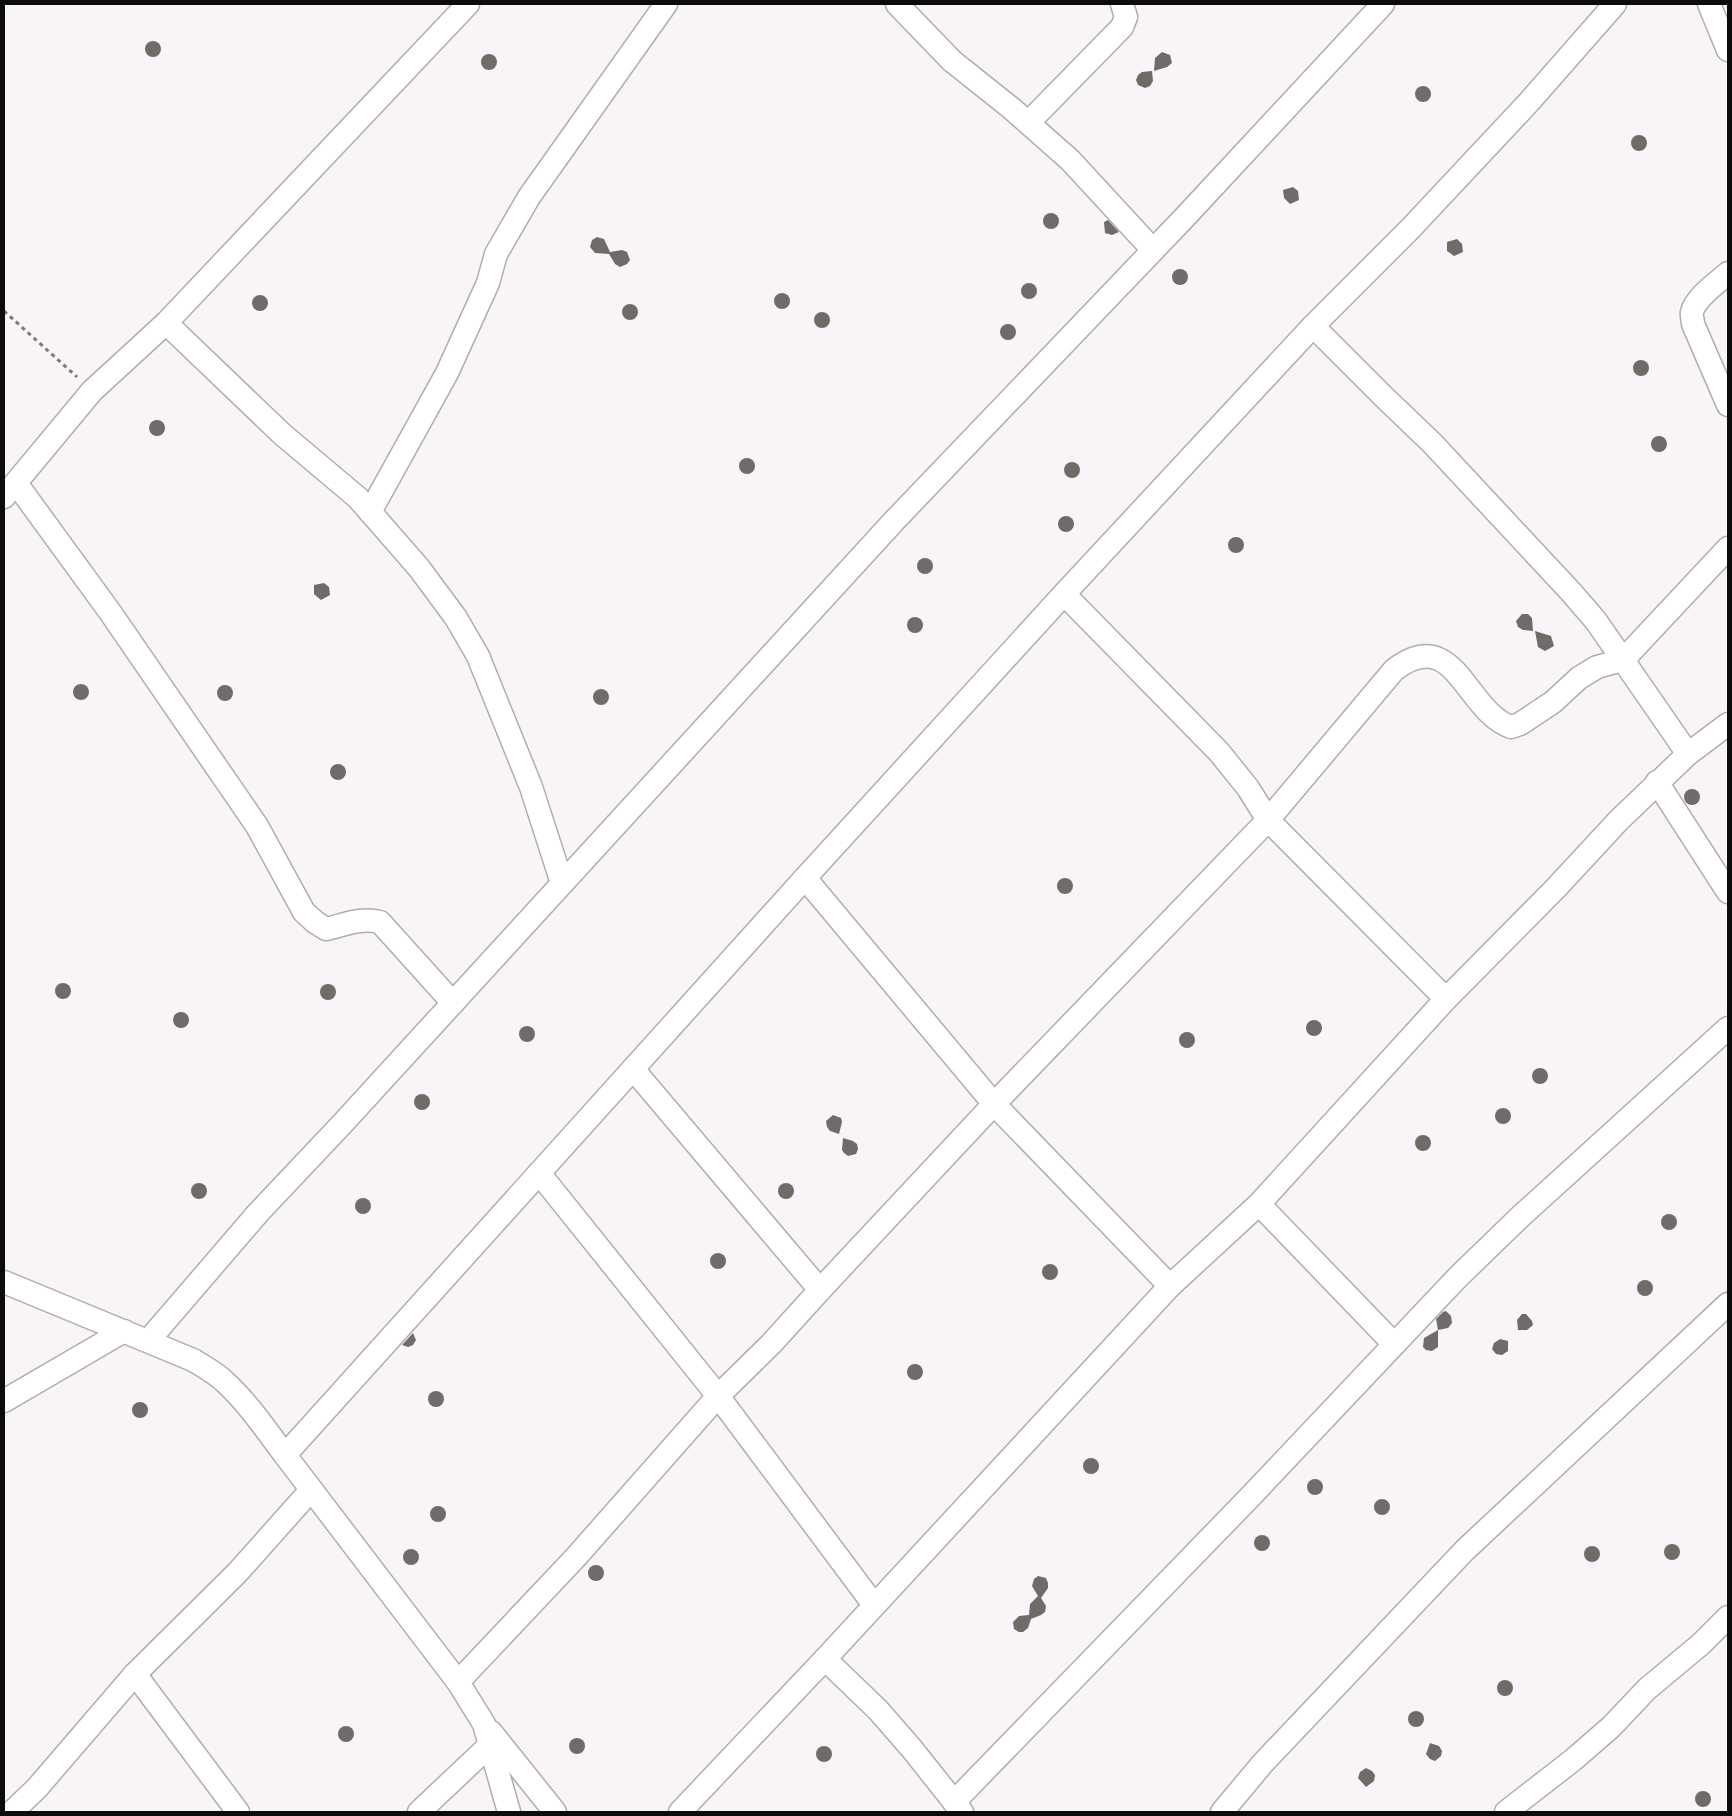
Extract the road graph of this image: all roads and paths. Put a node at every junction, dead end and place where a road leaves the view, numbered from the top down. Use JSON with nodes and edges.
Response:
{"nodes":[{"id":1,"x":468,"y":4,"type":"edge"},
{"id":2,"x":666,"y":4,"type":"edge"},
{"id":3,"x":897,"y":4,"type":"edge"},
{"id":4,"x":1122,"y":4,"type":"edge"},
{"id":5,"x":1383,"y":4,"type":"edge"},
{"id":6,"x":1615,"y":4,"type":"edge"},
{"id":7,"x":1709,"y":4,"type":"edge"},
{"id":8,"x":1728,"y":50,"type":"edge"},
{"id":9,"x":1028,"y":123,"type":"junction"},
{"id":10,"x":1153,"y":250,"type":"junction"},
{"id":11,"x":1728,"y":273,"type":"edge"},
{"id":12,"x":4,"y":311,"type":"edge"},
{"id":13,"x":166,"y":323,"type":"junction"},
{"id":14,"x":1314,"y":326,"type":"junction"},
{"id":15,"x":92,"y":391,"type":"junction"},
{"id":16,"x":1728,"y":406,"type":"edge"},
{"id":17,"x":10,"y":490,"type":"edge"},
{"id":18,"x":370,"y":512,"type":"junction"},
{"id":19,"x":1728,"y":548,"type":"edge"},
{"id":20,"x":1064,"y":594,"type":"junction"},
{"id":21,"x":1623,"y":660,"type":"junction"},
{"id":22,"x":1728,"y":724,"type":"edge"},
{"id":23,"x":1688,"y":754,"type":"junction"},
{"id":24,"x":1657,"y":782,"type":"junction"},
{"id":25,"x":1268,"y":820,"type":"junction"},
{"id":26,"x":805,"y":878,"type":"junction"},
{"id":27,"x":562,"y":883,"type":"junction"},
{"id":28,"x":1728,"y":892,"type":"edge"},
{"id":29,"x":1446,"y":1000,"type":"junction"},
{"id":30,"x":453,"y":1002,"type":"junction"},
{"id":31,"x":1728,"y":1028,"type":"edge"},
{"id":32,"x":633,"y":1069,"type":"junction"},
{"id":33,"x":994,"y":1104,"type":"junction"},
{"id":34,"x":539,"y":1173,"type":"junction"},
{"id":35,"x":1259,"y":1204,"type":"junction"},
{"id":36,"x":4,"y":1282,"type":"edge"},
{"id":37,"x":1170,"y":1286,"type":"junction"},
{"id":38,"x":820,"y":1290,"type":"junction"},
{"id":39,"x":1728,"y":1304,"type":"edge"},
{"id":40,"x":124,"y":1331,"type":"junction"},
{"id":41,"x":148,"y":1341,"type":"junction"},
{"id":42,"x":1394,"y":1344,"type":"junction"},
{"id":43,"x":718,"y":1396,"type":"junction"},
{"id":44,"x":4,"y":1401,"type":"edge"},
{"id":45,"x":285,"y":1455,"type":"junction"},
{"id":46,"x":311,"y":1490,"type":"junction"},
{"id":47,"x":874,"y":1605,"type":"junction"},
{"id":48,"x":1728,"y":1618,"type":"edge"},
{"id":49,"x":825,"y":1659,"type":"junction"},
{"id":50,"x":136,"y":1674,"type":"junction"},
{"id":51,"x":458,"y":1682,"type":"junction"},
{"id":52,"x":487,"y":1734,"type":"junction"},
{"id":53,"x":958,"y":1807,"type":"edge"},
{"id":54,"x":12,"y":1812,"type":"edge"},
{"id":55,"x":238,"y":1812,"type":"edge"},
{"id":56,"x":419,"y":1812,"type":"edge"},
{"id":57,"x":510,"y":1812,"type":"edge"},
{"id":58,"x":555,"y":1812,"type":"edge"},
{"id":59,"x":680,"y":1812,"type":"edge"},
{"id":60,"x":1222,"y":1812,"type":"edge"},
{"id":61,"x":1506,"y":1812,"type":"edge"}],
"edges":[{"from":1,"to":13,"type":"street"},
{"from":2,"to":18,"type":"street"},
{"from":3,"to":9,"type":"street"},
{"from":4,"to":9,"type":"street"},
{"from":5,"to":10,"type":"street"},
{"from":6,"to":14,"type":"street"},
{"from":7,"to":8,"type":"street"},
{"from":9,"to":10,"type":"street"},
{"from":10,"to":27,"type":"street"},
{"from":11,"to":16,"type":"street"},
{"from":12,"to":15,"type":"path"},
{"from":13,"to":15,"type":"street"},
{"from":13,"to":18,"type":"street"},
{"from":14,"to":20,"type":"street"},
{"from":14,"to":21,"type":"street"},
{"from":15,"to":17,"type":"street"},
{"from":17,"to":30,"type":"street"},
{"from":18,"to":27,"type":"street"},
{"from":19,"to":21,"type":"street"},
{"from":20,"to":25,"type":"street"},
{"from":20,"to":26,"type":"street"},
{"from":21,"to":23,"type":"street"},
{"from":21,"to":25,"type":"street"},
{"from":22,"to":23,"type":"street"},
{"from":23,"to":24,"type":"street"},
{"from":24,"to":28,"type":"street"},
{"from":24,"to":29,"type":"street"},
{"from":25,"to":29,"type":"street"},
{"from":25,"to":33,"type":"street"},
{"from":26,"to":32,"type":"street"},
{"from":26,"to":33,"type":"street"},
{"from":27,"to":30,"type":"street"},
{"from":29,"to":35,"type":"street"},
{"from":30,"to":41,"type":"street"},
{"from":31,"to":42,"type":"street"},
{"from":32,"to":34,"type":"street"},
{"from":32,"to":38,"type":"street"},
{"from":33,"to":37,"type":"street"},
{"from":33,"to":38,"type":"street"},
{"from":34,"to":43,"type":"street"},
{"from":34,"to":45,"type":"street"},
{"from":35,"to":37,"type":"street"},
{"from":35,"to":42,"type":"street"},
{"from":36,"to":40,"type":"street"},
{"from":37,"to":47,"type":"street"},
{"from":38,"to":43,"type":"street"},
{"from":39,"to":60,"type":"street"},
{"from":40,"to":41,"type":"street"},
{"from":40,"to":44,"type":"street"},
{"from":41,"to":45,"type":"street"},
{"from":42,"to":53,"type":"street"},
{"from":43,"to":47,"type":"street"},
{"from":43,"to":51,"type":"street"},
{"from":45,"to":46,"type":"street"},
{"from":46,"to":50,"type":"street"},
{"from":46,"to":51,"type":"street"},
{"from":47,"to":49,"type":"street"},
{"from":48,"to":61,"type":"street"},
{"from":49,"to":53,"type":"street"},
{"from":49,"to":59,"type":"street"},
{"from":50,"to":54,"type":"street"},
{"from":50,"to":55,"type":"street"},
{"from":51,"to":52,"type":"street"},
{"from":52,"to":56,"type":"street"},
{"from":52,"to":57,"type":"street"},
{"from":52,"to":58,"type":"street"}]}
